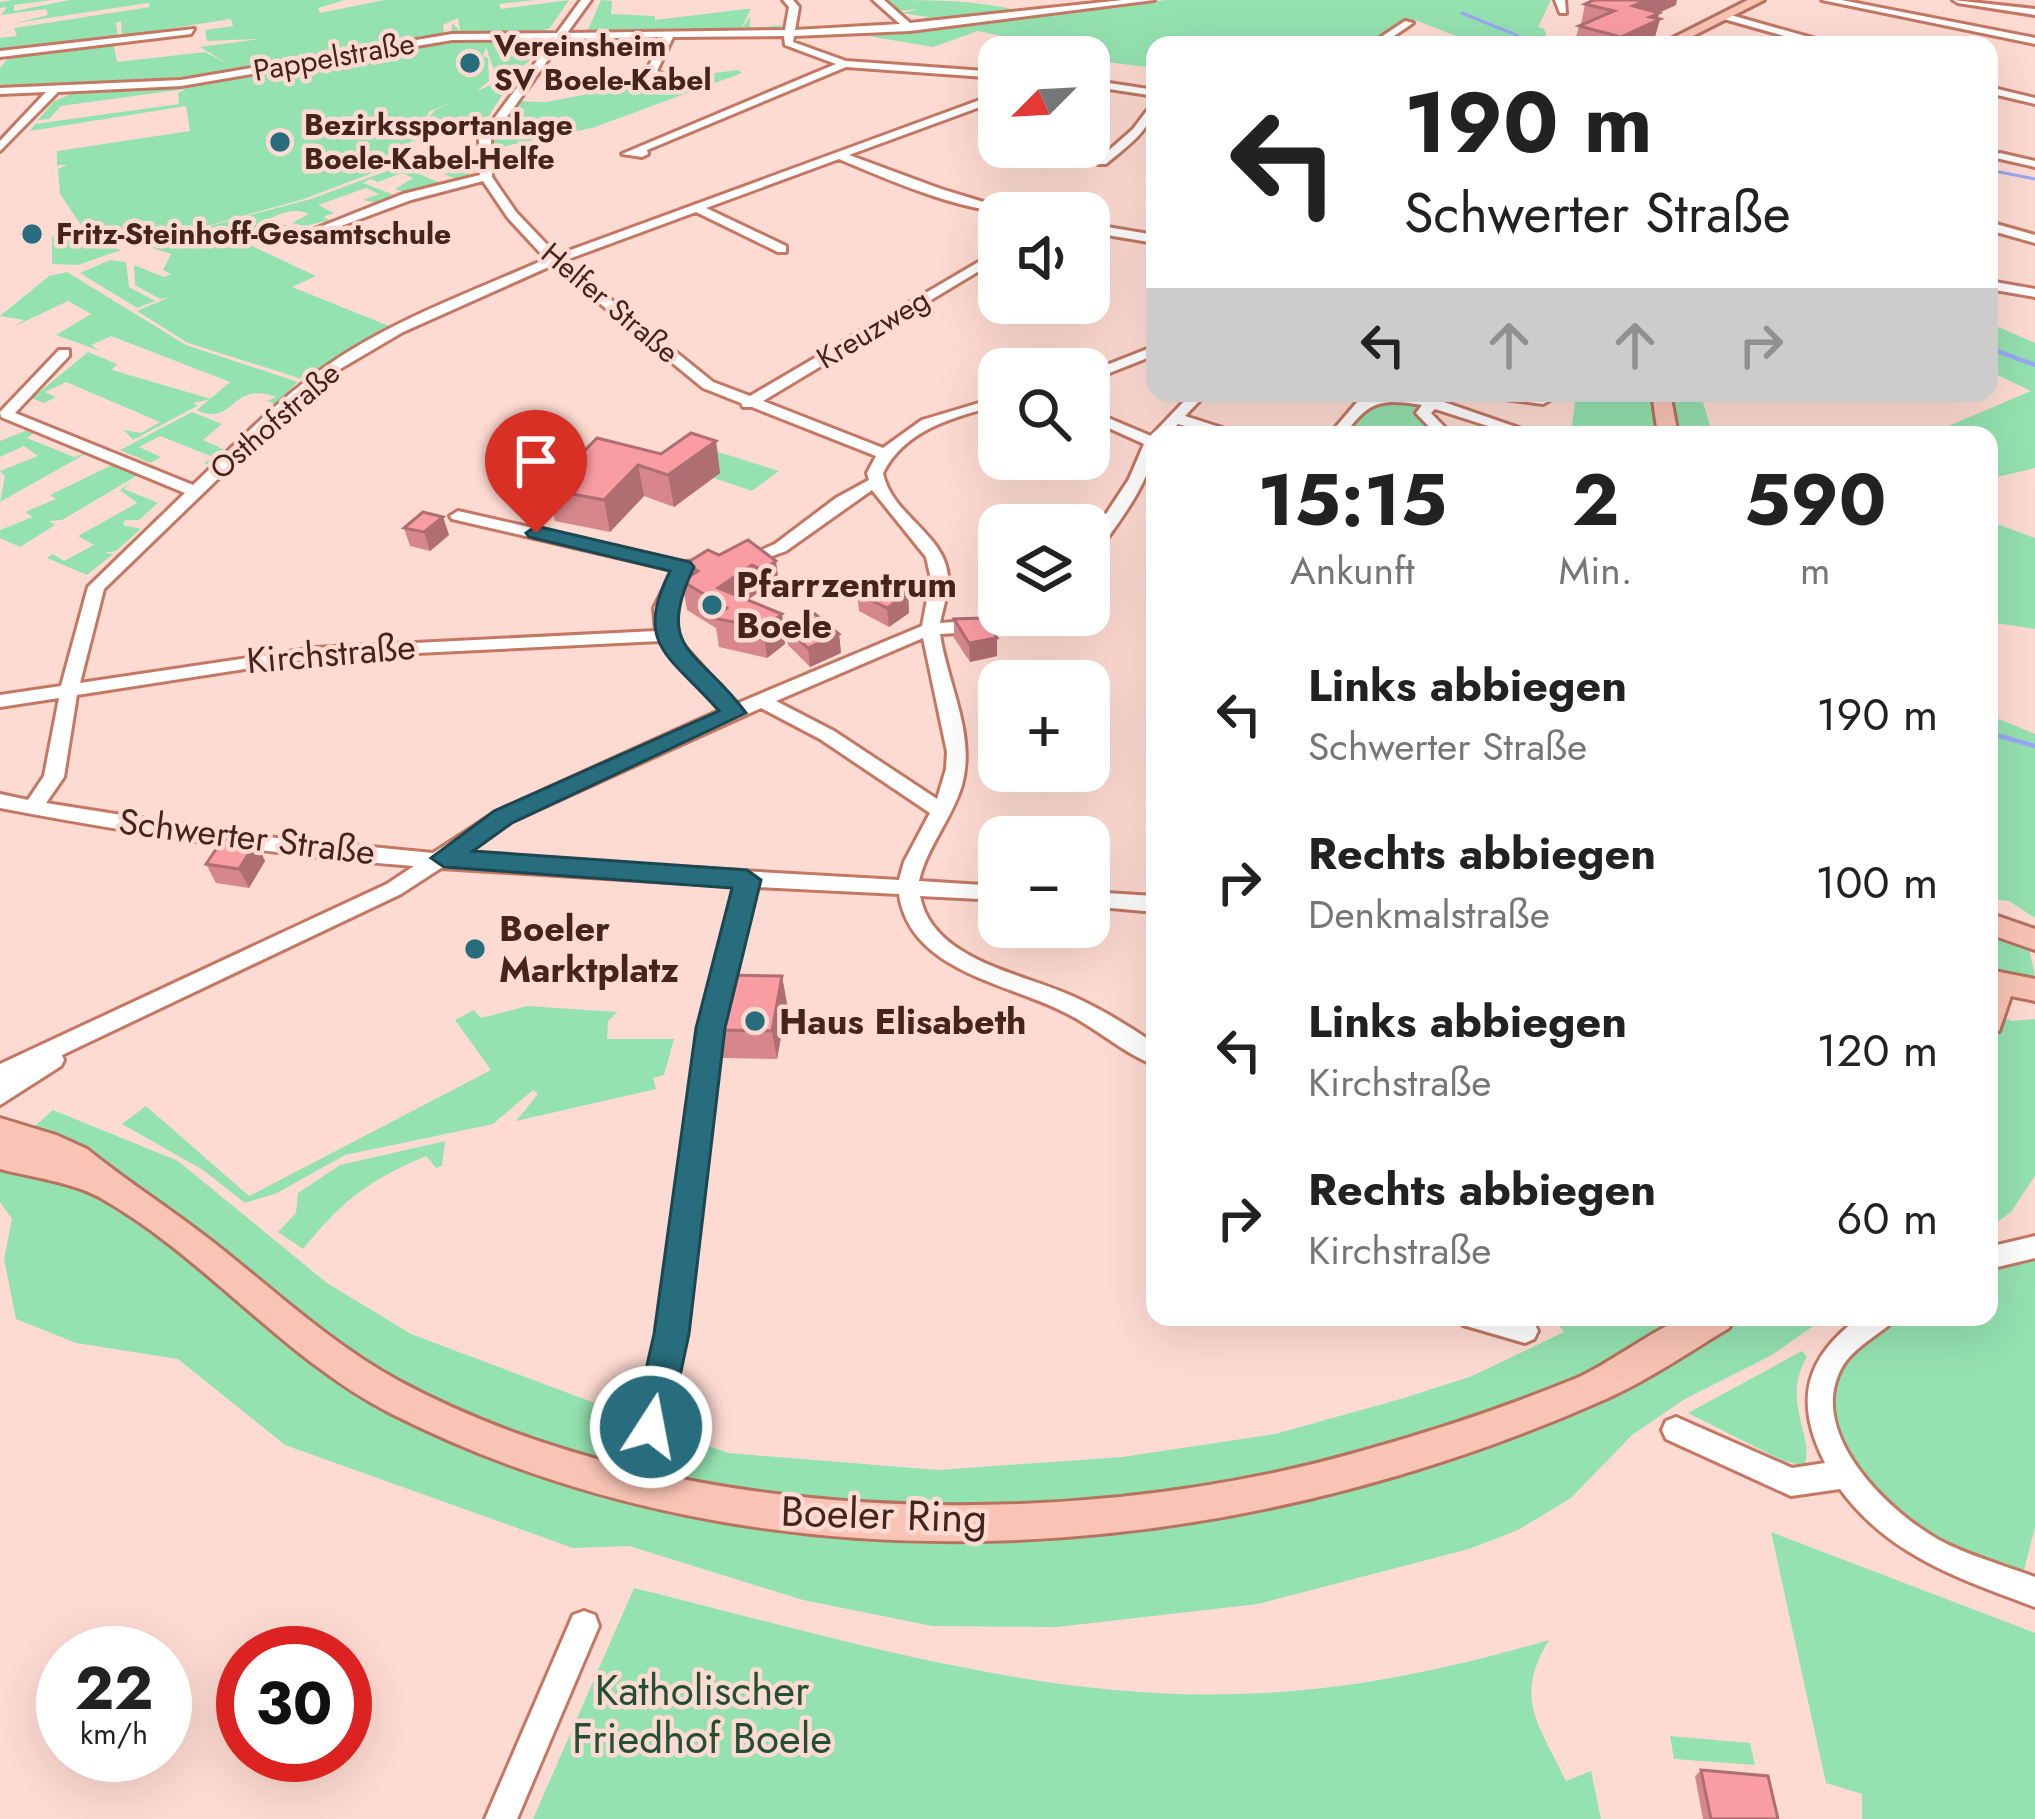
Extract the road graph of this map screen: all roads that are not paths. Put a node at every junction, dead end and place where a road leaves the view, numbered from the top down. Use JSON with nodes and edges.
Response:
{"nodes":[{"id":1,"x":586,"y":0,"type":"edge"},
{"id":2,"x":788,"y":0,"type":"edge"},
{"id":3,"x":878,"y":0,"type":"edge"},
{"id":4,"x":1149,"y":0,"type":"edge"},
{"id":5,"x":1759,"y":0,"type":"edge"},
{"id":6,"x":1779,"y":0,"type":"edge"},
{"id":7,"x":1827,"y":0,"type":"edge"},
{"id":8,"x":1841,"y":0,"type":"edge"},
{"id":9,"x":1958,"y":0,"type":"edge"},
{"id":10,"x":1859,"y":5,"type":"junction"},
{"id":11,"x":2035,"y":12,"type":"edge"},
{"id":12,"x":1734,"y":19,"type":"junction"},
{"id":13,"x":1408,"y":22,"type":"dead end"},
{"id":14,"x":910,"y":28,"type":"junction"},
{"id":15,"x":191,"y":31,"type":"dead end"},
{"id":16,"x":563,"y":34,"type":"junction"},
{"id":17,"x":669,"y":34,"type":"junction"},
{"id":18,"x":789,"y":34,"type":"junction"},
{"id":19,"x":1387,"y":36,"type":"edge"},
{"id":20,"x":1689,"y":36,"type":"edge"},
{"id":21,"x":1705,"y":36,"type":"edge"},
{"id":22,"x":1795,"y":36,"type":"edge"},
{"id":23,"x":2035,"y":45,"type":"edge"},
{"id":24,"x":0,"y":54,"type":"edge"},
{"id":25,"x":845,"y":64,"type":"junction"},
{"id":26,"x":978,"y":74,"type":"edge"},
{"id":27,"x":661,"y":76,"type":"dead end"},
{"id":28,"x":2035,"y":82,"type":"edge"},
{"id":29,"x":1110,"y":86,"type":"edge"},
{"id":30,"x":0,"y":91,"type":"edge"},
{"id":31,"x":53,"y":92,"type":"junction"},
{"id":32,"x":1146,"y":92,"type":"edge"},
{"id":33,"x":1998,"y":92,"type":"edge"},
{"id":34,"x":2019,"y":97,"type":"junction"},
{"id":35,"x":2035,"y":100,"type":"edge"},
{"id":36,"x":978,"y":104,"type":"edge"},
{"id":37,"x":1146,"y":117,"type":"edge"},
{"id":38,"x":0,"y":148,"type":"edge"},
{"id":39,"x":641,"y":149,"type":"dead end"},
{"id":40,"x":1110,"y":156,"type":"edge"},
{"id":41,"x":2000,"y":156,"type":"dead end"},
{"id":42,"x":844,"y":157,"type":"junction"},
{"id":43,"x":2035,"y":164,"type":"edge"},
{"id":44,"x":486,"y":177,"type":"junction"},
{"id":45,"x":978,"y":203,"type":"edge"},
{"id":46,"x":697,"y":208,"type":"junction"},
{"id":47,"x":2035,"y":223,"type":"edge"},
{"id":48,"x":1998,"y":225,"type":"edge"},
{"id":49,"x":1998,"y":228,"type":"edge"},
{"id":50,"x":321,"y":229,"type":"dead end"},
{"id":51,"x":1110,"y":232,"type":"edge"},
{"id":52,"x":1146,"y":238,"type":"edge"},
{"id":53,"x":2035,"y":239,"type":"edge"},
{"id":54,"x":782,"y":249,"type":"dead end"},
{"id":55,"x":554,"y":260,"type":"junction"},
{"id":56,"x":978,"y":267,"type":"edge"},
{"id":57,"x":1998,"y":286,"type":"edge"},
{"id":58,"x":2035,"y":292,"type":"edge"},
{"id":59,"x":64,"y":353,"type":"dead end"},
{"id":60,"x":1146,"y":354,"type":"edge"},
{"id":61,"x":1110,"y":368,"type":"edge"},
{"id":62,"x":1190,"y":402,"type":"edge"},
{"id":63,"x":1368,"y":402,"type":"edge"},
{"id":64,"x":1432,"y":402,"type":"edge"},
{"id":65,"x":1443,"y":402,"type":"edge"},
{"id":66,"x":748,"y":404,"type":"junction"},
{"id":67,"x":978,"y":407,"type":"edge"},
{"id":68,"x":1174,"y":418,"type":"junction"},
{"id":69,"x":1110,"y":422,"type":"edge"},
{"id":70,"x":1166,"y":426,"type":"edge"},
{"id":71,"x":1204,"y":426,"type":"edge"},
{"id":72,"x":1345,"y":426,"type":"edge"},
{"id":73,"x":1436,"y":426,"type":"edge"},
{"id":74,"x":1497,"y":426,"type":"edge"},
{"id":75,"x":1146,"y":435,"type":"edge"},
{"id":76,"x":885,"y":454,"type":"junction"},
{"id":77,"x":1146,"y":458,"type":"edge"},
{"id":78,"x":875,"y":483,"type":"junction"},
{"id":79,"x":194,"y":491,"type":"junction"},
{"id":80,"x":458,"y":516,"type":"dead end"},
{"id":81,"x":1110,"y":521,"type":"edge"},
{"id":82,"x":683,"y":567,"type":"junction"},
{"id":83,"x":978,"y":627,"type":"edge"},
{"id":84,"x":930,"y":629,"type":"junction"},
{"id":85,"x":665,"y":635,"type":"junction"},
{"id":86,"x":69,"y":690,"type":"junction"},
{"id":87,"x":0,"y":701,"type":"edge"},
{"id":88,"x":766,"y":703,"type":"junction"},
{"id":89,"x":734,"y":713,"type":"junction"},
{"id":90,"x":0,"y":801,"type":"edge"},
{"id":91,"x":32,"y":808,"type":"junction"},
{"id":92,"x":939,"y":811,"type":"junction"},
{"id":93,"x":444,"y":858,"type":"junction"},
{"id":94,"x":747,"y":880,"type":"junction"},
{"id":95,"x":908,"y":887,"type":"junction"},
{"id":96,"x":978,"y":892,"type":"edge"},
{"id":97,"x":1110,"y":901,"type":"edge"},
{"id":98,"x":1146,"y":903,"type":"edge"},
{"id":99,"x":1998,"y":921,"type":"edge"},
{"id":100,"x":2035,"y":940,"type":"edge"},
{"id":101,"x":1998,"y":984,"type":"edge"},
{"id":102,"x":2035,"y":990,"type":"edge"},
{"id":103,"x":109,"y":1024,"type":"junction"},
{"id":104,"x":1146,"y":1051,"type":"edge"},
{"id":105,"x":0,"y":1074,"type":"edge"},
{"id":106,"x":0,"y":1096,"type":"edge"},
{"id":107,"x":0,"y":1131,"type":"edge"},
{"id":108,"x":0,"y":1156,"type":"edge"},
{"id":109,"x":104,"y":1184,"type":"junction"},
{"id":110,"x":2035,"y":1247,"type":"edge"},
{"id":111,"x":1998,"y":1256,"type":"edge"},
{"id":112,"x":1506,"y":1326,"type":"edge"},
{"id":113,"x":1702,"y":1326,"type":"edge"},
{"id":114,"x":1870,"y":1326,"type":"edge"},
{"id":115,"x":1525,"y":1331,"type":"dead end"},
{"id":116,"x":651,"y":1427,"type":"dead end"},
{"id":117,"x":1676,"y":1430,"type":"dead end"},
{"id":118,"x":1846,"y":1474,"type":"junction"},
{"id":119,"x":2035,"y":1592,"type":"edge"},
{"id":120,"x":584,"y":1626,"type":"dead end"},
{"id":121,"x":501,"y":1819,"type":"edge"}],
"edges":[{"from":1,"to":16,"type":"street"},
{"from":2,"to":18,"type":"street"},
{"from":3,"to":14,"type":"street"},
{"from":4,"to":14,"type":"street","name":"Pappelstraße"},
{"from":5,"to":12,"type":"main road"},
{"from":6,"to":12,"type":"main road"},
{"from":7,"to":10,"type":"street"},
{"from":8,"to":10,"type":"street"},
{"from":9,"to":11,"type":"street"},
{"from":10,"to":23,"type":"street"},
{"from":12,"to":20,"type":"main road"},
{"from":12,"to":21,"type":"main road"},
{"from":12,"to":22,"type":"street"},
{"from":13,"to":19,"type":"street"},
{"from":14,"to":18,"type":"street","name":"Pappelstraße"},
{"from":15,"to":24,"type":"street"},
{"from":16,"to":17,"type":"street","name":"Pappelstraße"},
{"from":16,"to":31,"type":"street","name":"Pappelstraße"},
{"from":16,"to":44,"type":"street"},
{"from":17,"to":18,"type":"street","name":"Pappelstraße"},
{"from":17,"to":27,"type":"street"},
{"from":18,"to":25,"type":"street"},
{"from":25,"to":26,"type":"street"},
{"from":25,"to":39,"type":"street"},
{"from":28,"to":34,"type":"street"},
{"from":29,"to":32,"type":"street"},
{"from":30,"to":31,"type":"street","name":"Pappelstraße"},
{"from":31,"to":38,"type":"street"},
{"from":33,"to":34,"type":"street"},
{"from":34,"to":35,"type":"street"},
{"from":36,"to":42,"type":"street","name":"Osthofstraße"},
{"from":37,"to":40,"type":"street"},
{"from":41,"to":43,"type":"street"},
{"from":42,"to":45,"type":"street"},
{"from":42,"to":46,"type":"street","name":"Osthofstraße"},
{"from":44,"to":50,"type":"street"},
{"from":44,"to":55,"type":"street","name":"Helfer Straße"},
{"from":46,"to":54,"type":"street"},
{"from":46,"to":55,"type":"street","name":"Osthofstraße"},
{"from":47,"to":48,"type":"street"},
{"from":49,"to":53,"type":"street"},
{"from":51,"to":52,"type":"street"},
{"from":55,"to":66,"type":"street","name":"Helfer Straße"},
{"from":55,"to":79,"type":"street","name":"Osthofstraße"},
{"from":56,"to":66,"type":"street","name":"Kreuzweg"},
{"from":57,"to":58,"type":"street"},
{"from":59,"to":79,"type":"street"},
{"from":60,"to":61,"type":"street"},
{"from":62,"to":68,"type":"street"},
{"from":63,"to":72,"type":"street"},
{"from":64,"to":73,"type":"street"},
{"from":65,"to":74,"type":"street"},
{"from":66,"to":76,"type":"street","name":"Helfer Straße"},
{"from":67,"to":76,"type":"street"},
{"from":68,"to":70,"type":"street"},
{"from":68,"to":71,"type":"street"},
{"from":69,"to":75,"type":"street"},
{"from":76,"to":78,"type":"street"},
{"from":77,"to":81,"type":"street"},
{"from":78,"to":82,"type":"street"},
{"from":78,"to":84,"type":"street"},
{"from":79,"to":86,"type":"street","name":"Osthofstraße"},
{"from":80,"to":82,"type":"street"},
{"from":82,"to":85,"type":"street"},
{"from":83,"to":84,"type":"street"},
{"from":84,"to":88,"type":"street"},
{"from":84,"to":92,"type":"street"},
{"from":85,"to":86,"type":"street","name":"Kirchstraße"},
{"from":85,"to":89,"type":"street"},
{"from":86,"to":87,"type":"street","name":"Kirchstraße"},
{"from":86,"to":91,"type":"street","name":"Osthofstraße"},
{"from":88,"to":89,"type":"street"},
{"from":88,"to":92,"type":"street"},
{"from":89,"to":93,"type":"street"},
{"from":90,"to":91,"type":"street","name":"Schwerter Straße"},
{"from":91,"to":93,"type":"street","name":"Schwerter Straße"},
{"from":92,"to":95,"type":"street"},
{"from":93,"to":94,"type":"street","name":"Schwerter Straße"},
{"from":93,"to":103,"type":"street"},
{"from":94,"to":95,"type":"street","name":"Schwerter Straße"},
{"from":94,"to":116,"type":"street"},
{"from":95,"to":96,"type":"street","name":"Schwerter Straße"},
{"from":95,"to":104,"type":"street"},
{"from":97,"to":98,"type":"street"},
{"from":99,"to":100,"type":"main road"},
{"from":101,"to":102,"type":"main road"},
{"from":103,"to":105,"type":"street"},
{"from":103,"to":106,"type":"street"},
{"from":107,"to":109,"type":"main road","name":"Boeler Ring"},
{"from":108,"to":109,"type":"main road","name":"Boeler Ring"},
{"from":109,"to":113,"type":"main road","name":"Boeler Ring"},
{"from":110,"to":111,"type":"street"},
{"from":112,"to":115,"type":"street"},
{"from":114,"to":118,"type":"street"},
{"from":117,"to":118,"type":"street"},
{"from":118,"to":119,"type":"street"},
{"from":120,"to":121,"type":"street"}]}
